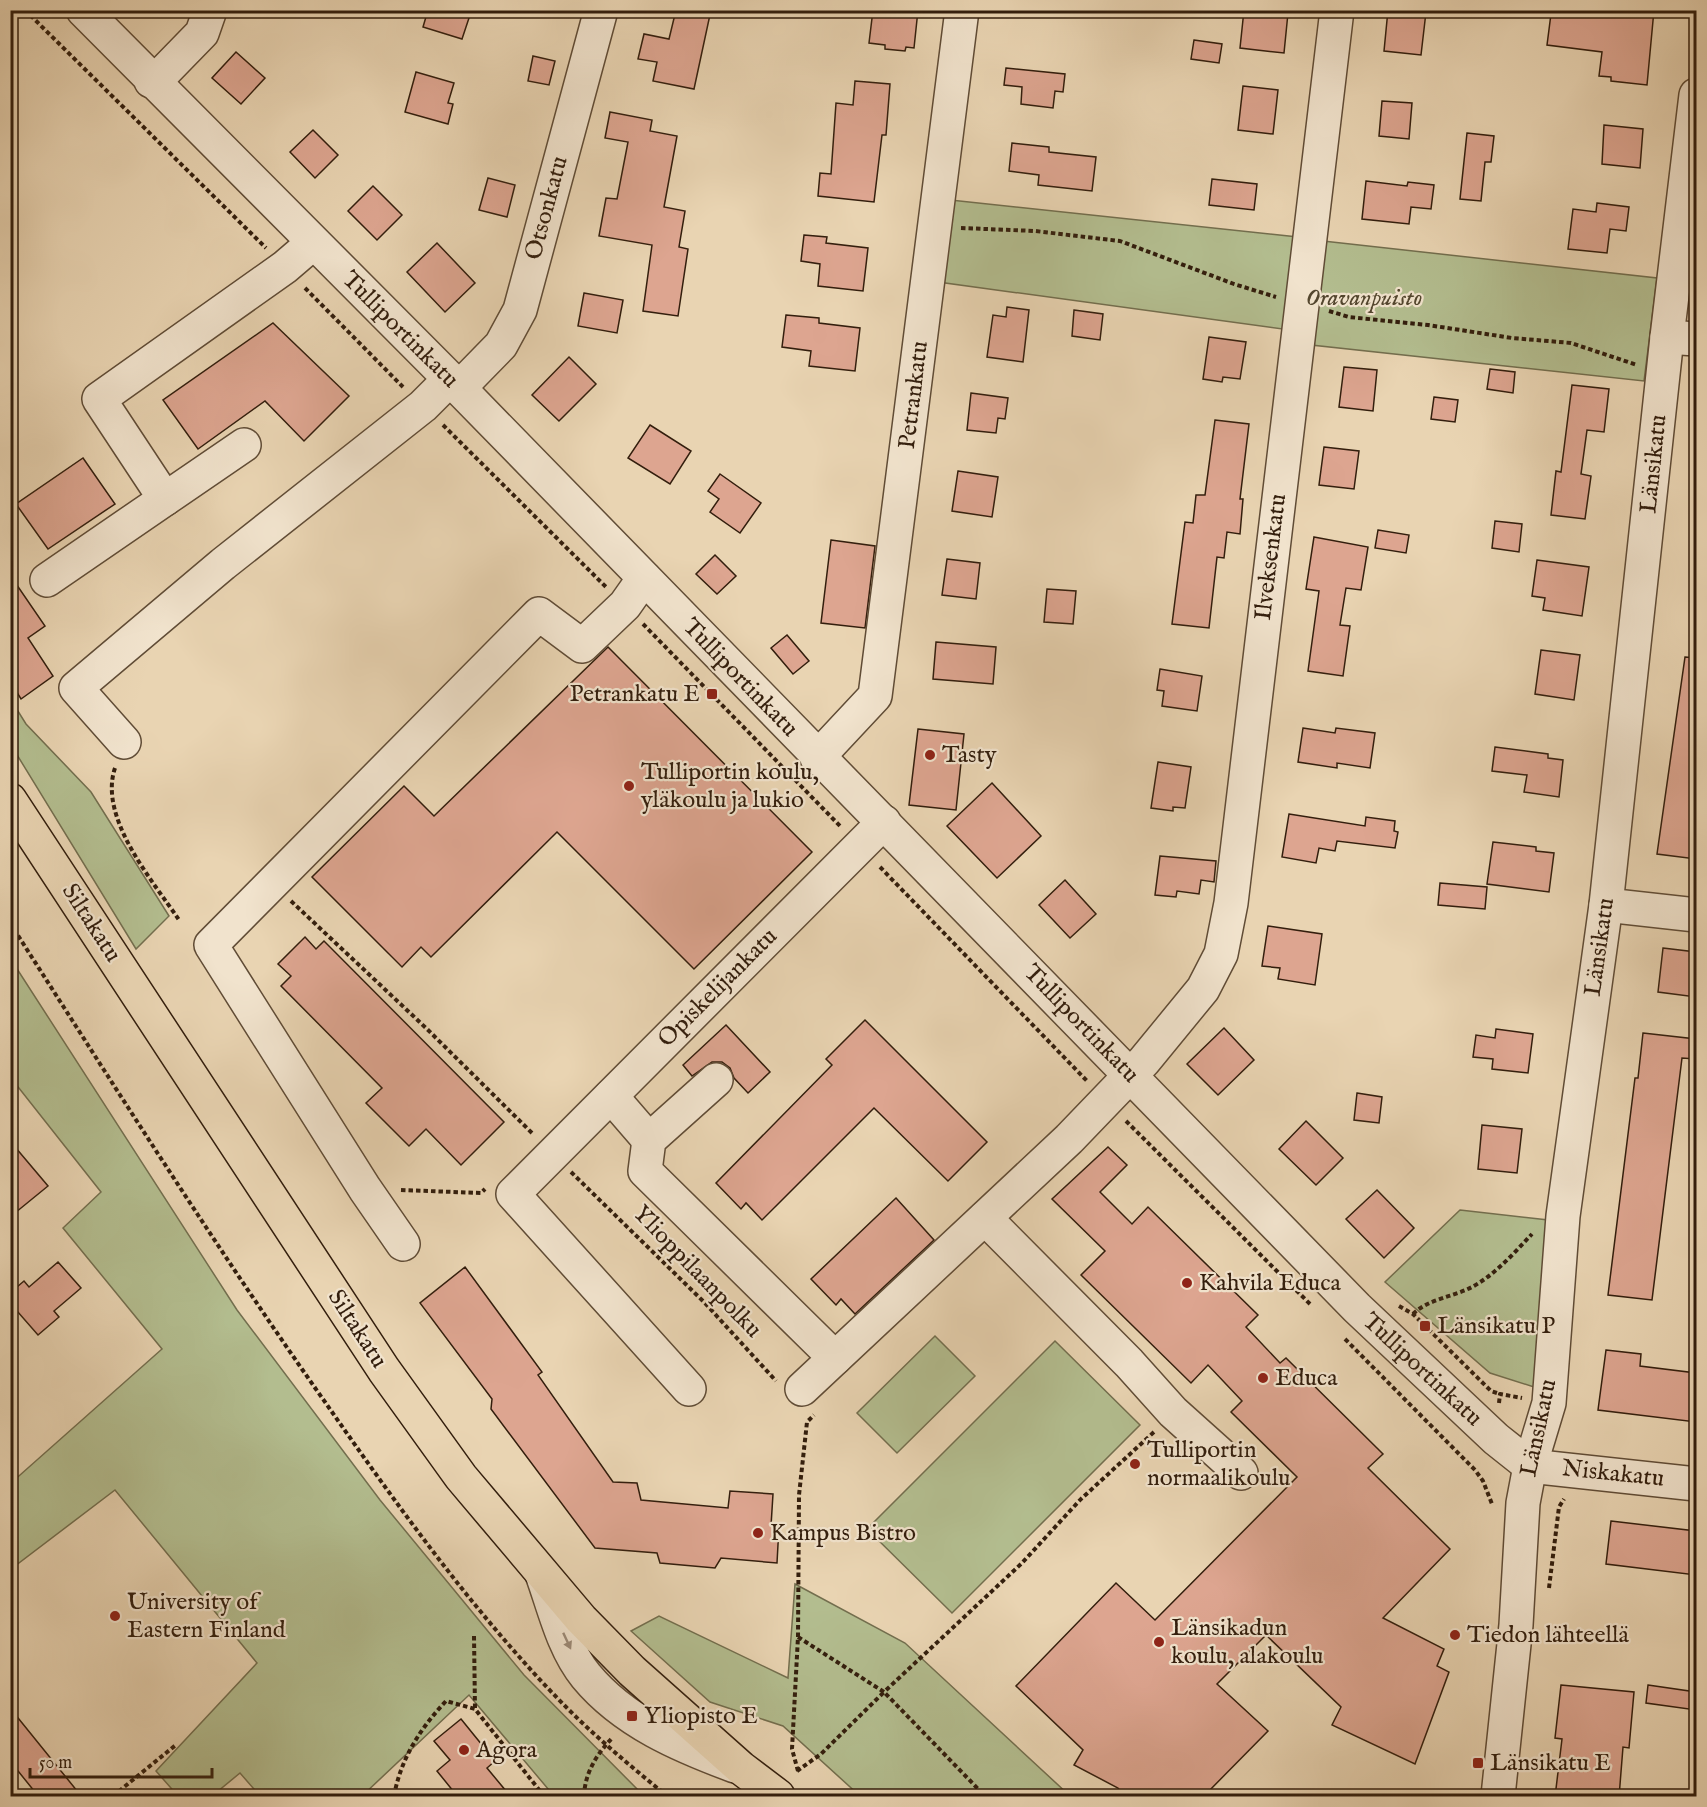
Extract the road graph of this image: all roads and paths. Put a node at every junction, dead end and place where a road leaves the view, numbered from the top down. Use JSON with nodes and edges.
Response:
{"nodes":[{"id":1,"x":25,"y":10,"type":"edge"},
{"id":2,"x":83,"y":10,"type":"edge"},
{"id":3,"x":210,"y":10,"type":"edge"},
{"id":4,"x":601,"y":10,"type":"edge"},
{"id":5,"x":962,"y":10,"type":"edge"},
{"id":6,"x":1337,"y":10,"type":"edge"},
{"id":7,"x":152,"y":81,"type":"junction"},
{"id":8,"x":1696,"y":95,"type":"edge"},
{"id":9,"x":936,"y":227,"type":"junction"},
{"id":10,"x":312,"y":243,"type":"junction"},
{"id":11,"x":285,"y":267,"type":"junction"},
{"id":12,"x":1301,"y":304,"type":"junction"},
{"id":13,"x":1682,"y":338,"type":"edge"},
{"id":14,"x":1642,"y":367,"type":"dead end"},
{"id":15,"x":455,"y":384,"type":"junction"},
{"id":16,"x":423,"y":406,"type":"junction"},
{"id":17,"x":244,"y":446,"type":"dead end"},
{"id":18,"x":165,"y":499,"type":"junction"},
{"id":19,"x":644,"y":578,"type":"junction"},
{"id":20,"x":47,"y":580,"type":"dead end"},
{"id":21,"x":625,"y":605,"type":"junction"},
{"id":22,"x":124,"y":742,"type":"joint"},
{"id":23,"x":817,"y":758,"type":"junction"},
{"id":24,"x":10,"y":800,"type":"edge"},
{"id":25,"x":884,"y":822,"type":"junction"},
{"id":26,"x":859,"y":846,"type":"junction"},
{"id":27,"x":272,"y":883,"type":"junction"},
{"id":28,"x":1606,"y":905,"type":"junction"},
{"id":29,"x":1696,"y":915,"type":"edge"},
{"id":30,"x":179,"y":920,"type":"dead end"},
{"id":31,"x":10,"y":922,"type":"edge"},
{"id":32,"x":1131,"y":1074,"type":"junction"},
{"id":33,"x":716,"y":1080,"type":"dead end"},
{"id":34,"x":611,"y":1096,"type":"junction"},
{"id":35,"x":1106,"y":1100,"type":"junction"},
{"id":36,"x":649,"y":1140,"type":"junction"},
{"id":37,"x":553,"y":1154,"type":"junction"},
{"id":38,"x":985,"y":1218,"type":"junction"},
{"id":39,"x":1539,"y":1226,"type":"dead end"},
{"id":40,"x":403,"y":1244,"type":"dead end"},
{"id":41,"x":1314,"y":1309,"type":"dead end"},
{"id":42,"x":1340,"y":1334,"type":"dead end"},
{"id":43,"x":835,"y":1358,"type":"junction"},
{"id":44,"x":689,"y":1389,"type":"dead end"},
{"id":45,"x":1500,"y":1394,"type":"dead end"},
{"id":46,"x":796,"y":1398,"type":"junction"},
{"id":47,"x":1173,"y":1412,"type":"junction"},
{"id":48,"x":1530,"y":1466,"type":"junction"},
{"id":49,"x":1241,"y":1473,"type":"dead end"},
{"id":50,"x":1484,"y":1481,"type":"dead end"},
{"id":51,"x":1696,"y":1484,"type":"edge"},
{"id":52,"x":539,"y":1567,"type":"junction"},
{"id":53,"x":474,"y":1636,"type":"dead end"},
{"id":54,"x":798,"y":1637,"type":"junction"},
{"id":55,"x":884,"y":1692,"type":"junction"},
{"id":56,"x":475,"y":1709,"type":"junction"},
{"id":57,"x":632,"y":1716,"type":"junction"},
{"id":58,"x":177,"y":1744,"type":"dead end"},
{"id":59,"x":605,"y":1745,"type":"junction"},
{"id":60,"x":741,"y":1768,"type":"junction"},
{"id":61,"x":113,"y":1797,"type":"edge"},
{"id":62,"x":394,"y":1797,"type":"edge"},
{"id":63,"x":544,"y":1797,"type":"edge"},
{"id":64,"x":584,"y":1797,"type":"edge"},
{"id":65,"x":667,"y":1797,"type":"edge"},
{"id":66,"x":778,"y":1797,"type":"edge"},
{"id":67,"x":985,"y":1797,"type":"edge"},
{"id":68,"x":1498,"y":1797,"type":"edge"}],
"edges":[{"from":1,"to":11,"type":"path"},
{"from":2,"to":7,"type":"street","name":"Tulliportinkatu"},
{"from":3,"to":7,"type":"street"},
{"from":4,"to":15,"type":"street","name":"Otsonkatu"},
{"from":5,"to":9,"type":"street","name":"Petrankatu"},
{"from":6,"to":12,"type":"street","name":"Ilveksenkatu"},
{"from":7,"to":10,"type":"street","name":"Tulliportinkatu"},
{"from":8,"to":13,"type":"street","name":"Länsikatu"},
{"from":9,"to":12,"type":"path"},
{"from":9,"to":23,"type":"street","name":"Petrankatu"},
{"from":10,"to":11,"type":"street"},
{"from":10,"to":15,"type":"street","name":"Tulliportinkatu"},
{"from":11,"to":16,"type":"path"},
{"from":11,"to":18,"type":"street"},
{"from":12,"to":14,"type":"path"},
{"from":12,"to":32,"type":"street","name":"Ilveksenkatu"},
{"from":13,"to":28,"type":"street","name":"Länsikatu"},
{"from":15,"to":16,"type":"street","name":"Otsonkatu"},
{"from":15,"to":19,"type":"street","name":"Tulliportinkatu"},
{"from":16,"to":21,"type":"path"},
{"from":16,"to":22,"type":"street","name":"Otsonkatu"},
{"from":17,"to":18,"type":"street"},
{"from":18,"to":20,"type":"street"},
{"from":19,"to":21,"type":"street"},
{"from":19,"to":23,"type":"street","name":"Tulliportinkatu"},
{"from":21,"to":26,"type":"path"},
{"from":21,"to":27,"type":"street"},
{"from":22,"to":30,"type":"path"},
{"from":23,"to":25,"type":"street","name":"Tulliportinkatu"},
{"from":24,"to":52,"type":"main road","name":"Siltakatu"},
{"from":25,"to":26,"type":"street","name":"Opiskelijankatu"},
{"from":25,"to":32,"type":"street","name":"Tulliportinkatu"},
{"from":26,"to":34,"type":"street","name":"Opiskelijankatu"},
{"from":26,"to":35,"type":"path"},
{"from":27,"to":37,"type":"path","name":"Ylioppilaanpolku"},
{"from":27,"to":40,"type":"street"},
{"from":28,"to":29,"type":"street"},
{"from":28,"to":48,"type":"street","name":"Länsikatu"},
{"from":31,"to":59,"type":"path"},
{"from":32,"to":35,"type":"street","name":"Ilveksenkatu"},
{"from":32,"to":48,"type":"street","name":"Tulliportinkatu"},
{"from":33,"to":36,"type":"street"},
{"from":34,"to":36,"type":"street"},
{"from":34,"to":37,"type":"street","name":"Opiskelijankatu"},
{"from":35,"to":38,"type":"street","name":"Ilveksenkatu"},
{"from":35,"to":41,"type":"path"},
{"from":36,"to":43,"type":"street"},
{"from":37,"to":44,"type":"street","name":"Opiskelijankatu"},
{"from":37,"to":46,"type":"path","name":"Ylioppilaanpolku"},
{"from":38,"to":43,"type":"street","name":"Ilveksenkatu"},
{"from":38,"to":47,"type":"street"},
{"from":39,"to":45,"type":"path"},
{"from":42,"to":50,"type":"path"},
{"from":43,"to":46,"type":"street","name":"Ilveksenkatu"},
{"from":46,"to":54,"type":"path","name":"Ylioppilaanpolku"},
{"from":47,"to":49,"type":"street"},
{"from":47,"to":55,"type":"path"},
{"from":48,"to":51,"type":"street","name":"Niskakatu"},
{"from":48,"to":68,"type":"street","name":"Länsikatu"},
{"from":52,"to":57,"type":"street","one_way":true},
{"from":52,"to":60,"type":"main road","name":"Siltakatu"},
{"from":53,"to":56,"type":"path"},
{"from":54,"to":55,"type":"path"},
{"from":54,"to":55,"type":"path"},
{"from":55,"to":67,"type":"path"},
{"from":56,"to":62,"type":"path"},
{"from":56,"to":63,"type":"path"},
{"from":57,"to":59,"type":"path"},
{"from":57,"to":60,"type":"street"},
{"from":58,"to":61,"type":"path"},
{"from":59,"to":64,"type":"path"},
{"from":59,"to":65,"type":"path"},
{"from":60,"to":66,"type":"main road","name":"Siltakatu"}]}
